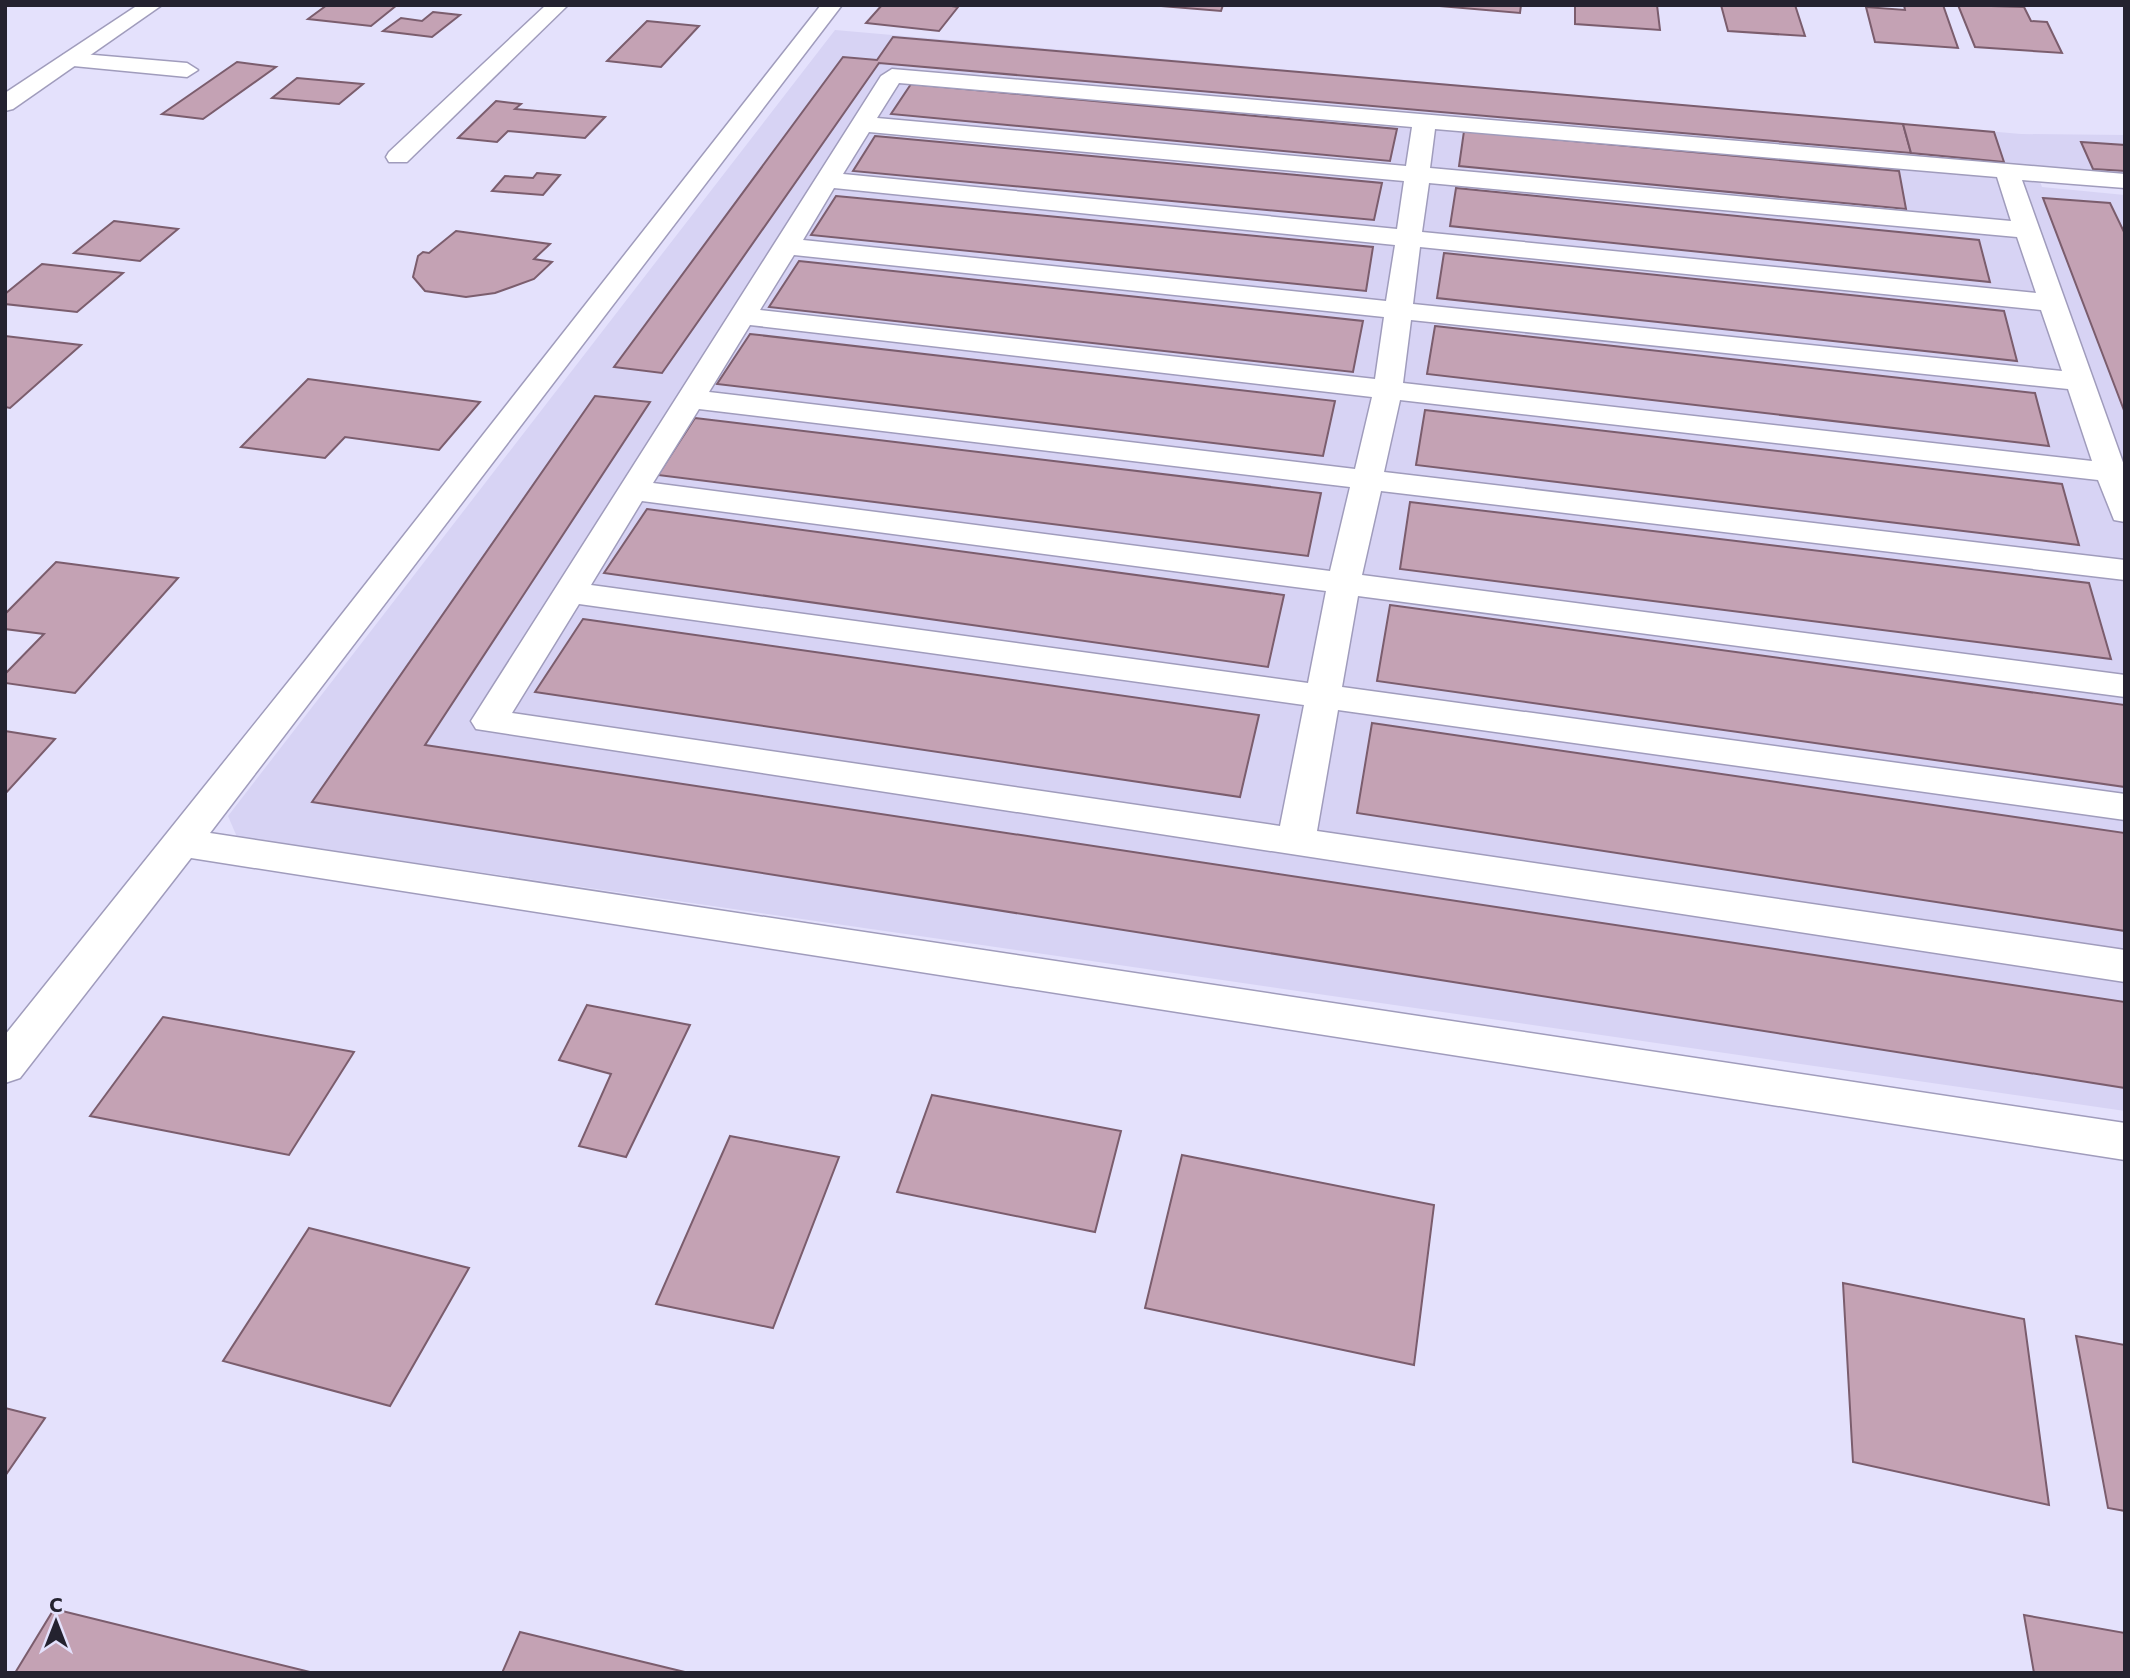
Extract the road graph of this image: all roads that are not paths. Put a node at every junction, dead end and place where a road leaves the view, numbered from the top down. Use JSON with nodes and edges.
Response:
{"nodes":[{"id":1,"x":152,"y":5,"type":"edge"},
{"id":2,"x":558,"y":5,"type":"edge"},
{"id":3,"x":832,"y":5,"type":"edge"},
{"id":4,"x":71,"y":60,"type":"junction"},
{"id":5,"x":187,"y":70,"type":"dead end"},
{"id":6,"x":5,"y":103,"type":"edge"},
{"id":7,"x":1425,"y":119,"type":"junction"},
{"id":8,"x":862,"y":124,"type":"junction"},
{"id":9,"x":398,"y":156,"type":"dead end"},
{"id":10,"x":2007,"y":171,"type":"junction"},
{"id":11,"x":1418,"y":174,"type":"junction"},
{"id":12,"x":827,"y":180,"type":"junction"},
{"id":13,"x":2125,"y":181,"type":"edge"},
{"id":14,"x":2029,"y":230,"type":"junction"},
{"id":15,"x":1409,"y":238,"type":"junction"},
{"id":16,"x":786,"y":246,"type":"junction"},
{"id":17,"x":2054,"y":303,"type":"junction"},
{"id":18,"x":1399,"y":310,"type":"junction"},
{"id":19,"x":741,"y":316,"type":"junction"},
{"id":20,"x":2081,"y":382,"type":"junction"},
{"id":21,"x":1388,"y":389,"type":"junction"},
{"id":22,"x":690,"y":399,"type":"junction"},
{"id":23,"x":2111,"y":472,"type":"junction"},
{"id":24,"x":1367,"y":480,"type":"junction"},
{"id":25,"x":632,"y":491,"type":"junction"},
{"id":26,"x":2125,"y":513,"type":"edge"},
{"id":27,"x":2125,"y":570,"type":"edge"},
{"id":28,"x":1344,"y":583,"type":"junction"},
{"id":29,"x":569,"y":592,"type":"junction"},
{"id":30,"x":2125,"y":686,"type":"edge"},
{"id":31,"x":1322,"y":696,"type":"junction"},
{"id":32,"x":2125,"y":807,"type":"edge"},
{"id":33,"x":1296,"y":842,"type":"junction"},
{"id":34,"x":184,"y":843,"type":"junction"},
{"id":35,"x":2125,"y":966,"type":"edge"},
{"id":36,"x":5,"y":1066,"type":"edge"},
{"id":37,"x":2125,"y":1142,"type":"edge"}],
"edges":[{"from":1,"to":4,"type":"street"},
{"from":2,"to":9,"type":"street"},
{"from":3,"to":34,"type":"street"},
{"from":4,"to":5,"type":"street"},
{"from":4,"to":6,"type":"street"},
{"from":7,"to":8,"type":"street"},
{"from":7,"to":10,"type":"street"},
{"from":7,"to":11,"type":"street"},
{"from":8,"to":11,"type":"street"},
{"from":8,"to":12,"type":"street"},
{"from":10,"to":13,"type":"street"},
{"from":10,"to":14,"type":"street"},
{"from":11,"to":14,"type":"street"},
{"from":11,"to":15,"type":"street"},
{"from":12,"to":15,"type":"street"},
{"from":12,"to":16,"type":"street"},
{"from":14,"to":17,"type":"street"},
{"from":15,"to":17,"type":"street"},
{"from":15,"to":18,"type":"street"},
{"from":16,"to":18,"type":"street"},
{"from":16,"to":19,"type":"street"},
{"from":17,"to":20,"type":"street"},
{"from":18,"to":20,"type":"street"},
{"from":18,"to":21,"type":"street"},
{"from":19,"to":21,"type":"street"},
{"from":19,"to":22,"type":"street"},
{"from":20,"to":23,"type":"street"},
{"from":21,"to":23,"type":"street"},
{"from":21,"to":24,"type":"street"},
{"from":22,"to":24,"type":"street"},
{"from":22,"to":25,"type":"street"},
{"from":23,"to":26,"type":"street"},
{"from":24,"to":27,"type":"street"},
{"from":24,"to":28,"type":"street"},
{"from":25,"to":28,"type":"street"},
{"from":25,"to":29,"type":"street"},
{"from":28,"to":30,"type":"street"},
{"from":28,"to":31,"type":"street"},
{"from":29,"to":31,"type":"street"},
{"from":29,"to":33,"type":"street"},
{"from":31,"to":32,"type":"street"},
{"from":31,"to":33,"type":"street"},
{"from":33,"to":35,"type":"street"},
{"from":34,"to":36,"type":"street"},
{"from":34,"to":37,"type":"street"}]}
